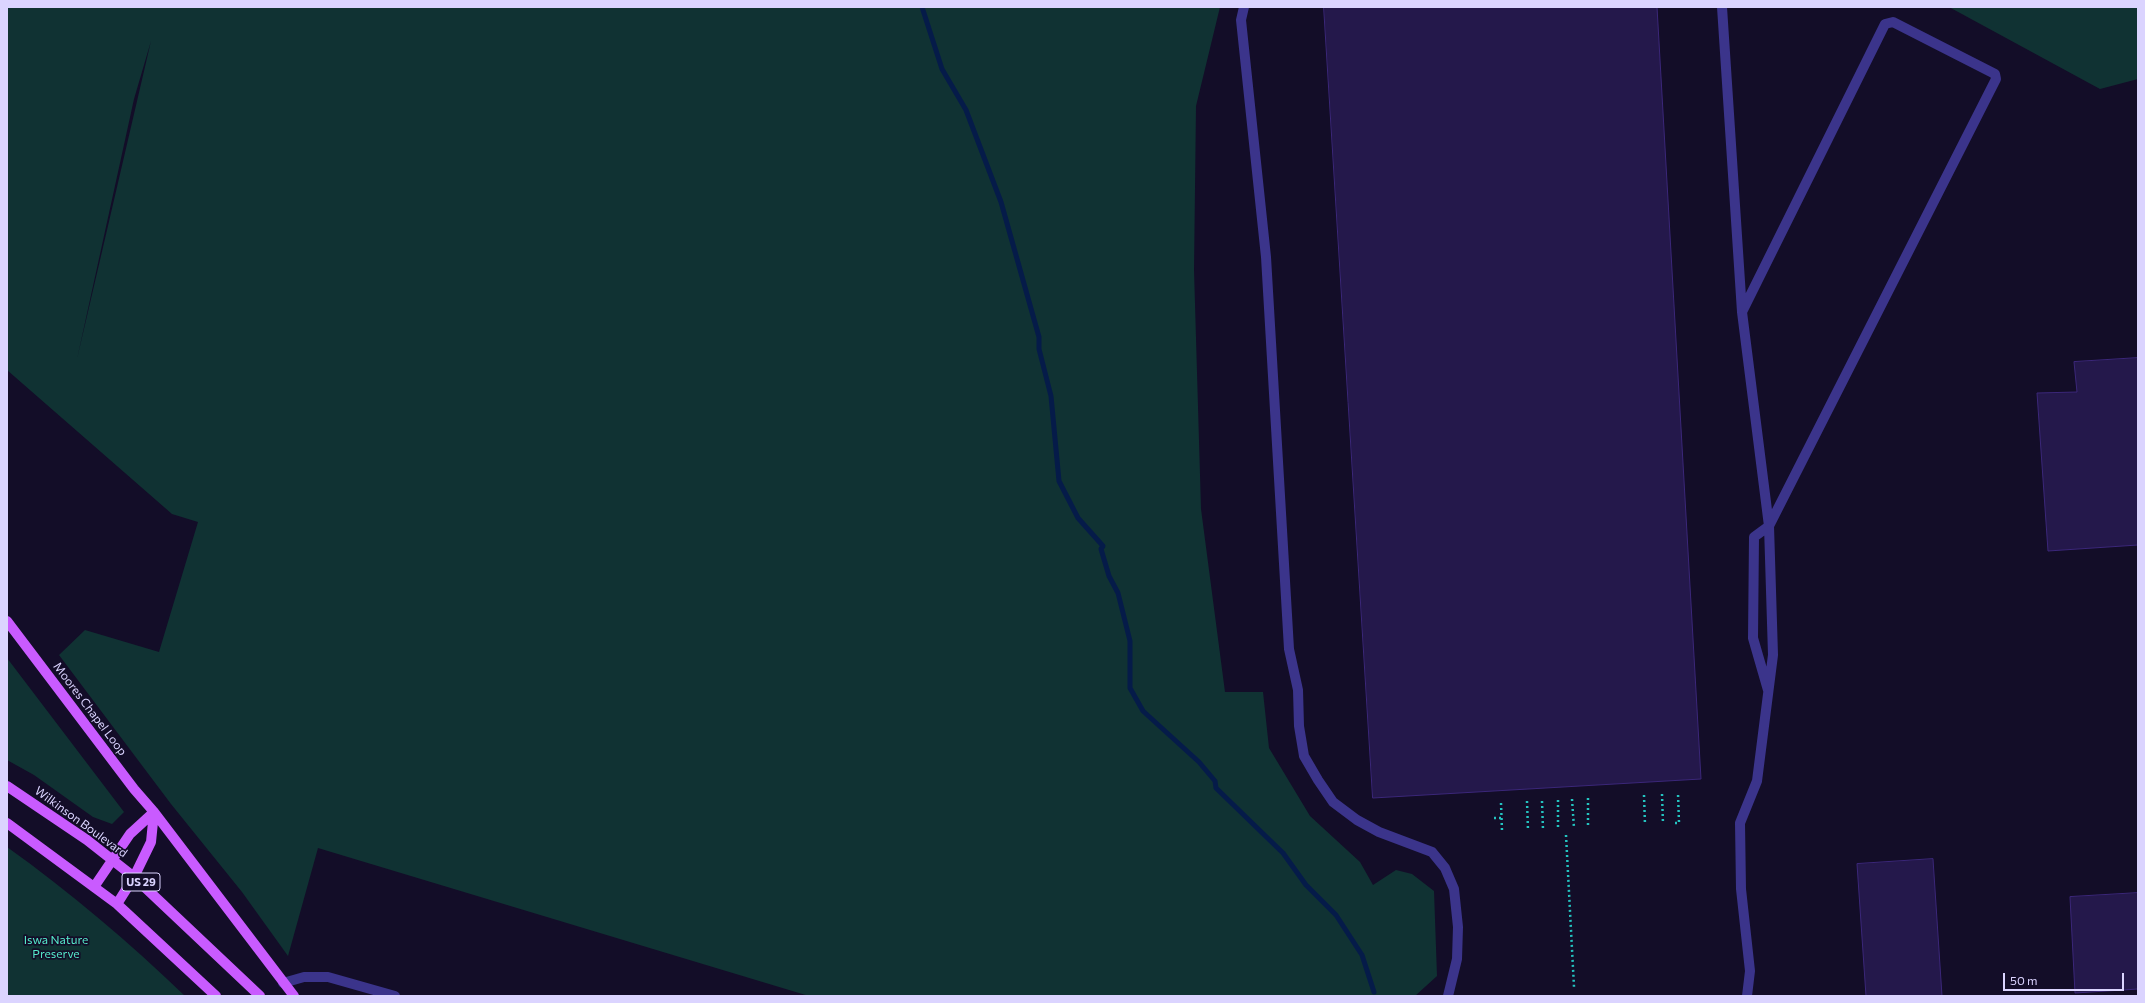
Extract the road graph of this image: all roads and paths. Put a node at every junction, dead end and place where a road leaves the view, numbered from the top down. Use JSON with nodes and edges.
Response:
{"nodes":[{"id":1,"x":1244,"y":7,"type":"edge"},
{"id":2,"x":1722,"y":7,"type":"edge"},
{"id":3,"x":1742,"y":312,"type":"junction"},
{"id":4,"x":1769,"y":526,"type":"junction"},
{"id":5,"x":7,"y":621,"type":"edge"},
{"id":6,"x":1768,"y":690,"type":"junction"},
{"id":7,"x":7,"y":786,"type":"edge"},
{"id":8,"x":1678,"y":793,"type":"dead end"},
{"id":9,"x":1662,"y":794,"type":"dead end"},
{"id":10,"x":1644,"y":795,"type":"dead end"},
{"id":11,"x":1588,"y":798,"type":"dead end"},
{"id":12,"x":1572,"y":799,"type":"dead end"},
{"id":13,"x":1558,"y":800,"type":"dead end"},
{"id":14,"x":1542,"y":801,"type":"dead end"},
{"id":15,"x":1527,"y":802,"type":"dead end"},
{"id":16,"x":1501,"y":803,"type":"dead end"},
{"id":17,"x":154,"y":812,"type":"junction"},
{"id":18,"x":1494,"y":818,"type":"dead end"},
{"id":19,"x":1501,"y":818,"type":"junction"},
{"id":20,"x":7,"y":823,"type":"edge"},
{"id":21,"x":1675,"y":823,"type":"dead end"},
{"id":22,"x":1663,"y":824,"type":"dead end"},
{"id":23,"x":1645,"y":825,"type":"dead end"},
{"id":24,"x":1574,"y":828,"type":"dead end"},
{"id":25,"x":1588,"y":828,"type":"dead end"},
{"id":26,"x":1558,"y":829,"type":"dead end"},
{"id":27,"x":1528,"y":830,"type":"dead end"},
{"id":28,"x":1543,"y":830,"type":"dead end"},
{"id":29,"x":1502,"y":832,"type":"dead end"},
{"id":30,"x":1566,"y":835,"type":"dead end"},
{"id":31,"x":112,"y":859,"type":"junction"},
{"id":32,"x":134,"y":877,"type":"junction"},
{"id":33,"x":94,"y":887,"type":"junction"},
{"id":34,"x":117,"y":904,"type":"junction"},
{"id":35,"x":283,"y":983,"type":"junction"},
{"id":36,"x":1574,"y":987,"type":"dead end"},
{"id":37,"x":216,"y":996,"type":"edge"},
{"id":38,"x":260,"y":996,"type":"edge"},
{"id":39,"x":294,"y":996,"type":"edge"},
{"id":40,"x":395,"y":996,"type":"edge"},
{"id":41,"x":1448,"y":996,"type":"edge"},
{"id":42,"x":1747,"y":996,"type":"edge"}],
"edges":[{"from":1,"to":41,"type":"street"},
{"from":2,"to":3,"type":"street"},
{"from":3,"to":4,"type":"street"},
{"from":3,"to":4,"type":"street"},
{"from":4,"to":6,"type":"street"},
{"from":4,"to":6,"type":"street"},
{"from":5,"to":17,"type":"main road","name":"Moores Chapel Loop"},
{"from":6,"to":42,"type":"street"},
{"from":7,"to":31,"type":"main road","name":"Wilkinson Boulevard","number":"US 29"},
{"from":8,"to":21,"type":"path"},
{"from":9,"to":22,"type":"path"},
{"from":10,"to":23,"type":"path"},
{"from":11,"to":25,"type":"path"},
{"from":12,"to":24,"type":"path"},
{"from":13,"to":26,"type":"path"},
{"from":14,"to":28,"type":"path"},
{"from":15,"to":27,"type":"path"},
{"from":16,"to":19,"type":"path"},
{"from":17,"to":31,"type":"main road"},
{"from":17,"to":32,"type":"main road"},
{"from":17,"to":35,"type":"main road","name":"Moores Chapel Loop"},
{"from":18,"to":19,"type":"path"},
{"from":19,"to":29,"type":"path"},
{"from":20,"to":33,"type":"main road","number":"US 29"},
{"from":30,"to":36,"type":"path"},
{"from":31,"to":32,"type":"main road","name":"Wilkinson Boulevard","number":"US 29"},
{"from":31,"to":33,"type":"main road"},
{"from":32,"to":34,"type":"main road"},
{"from":32,"to":38,"type":"main road","name":"Wilkinson Boulevard","number":"US 29"},
{"from":33,"to":34,"type":"main road","number":"US 29"},
{"from":34,"to":37,"type":"main road","number":"US 29"},
{"from":35,"to":39,"type":"main road","name":"Moores Chapel Loop"},
{"from":35,"to":40,"type":"street"}]}
